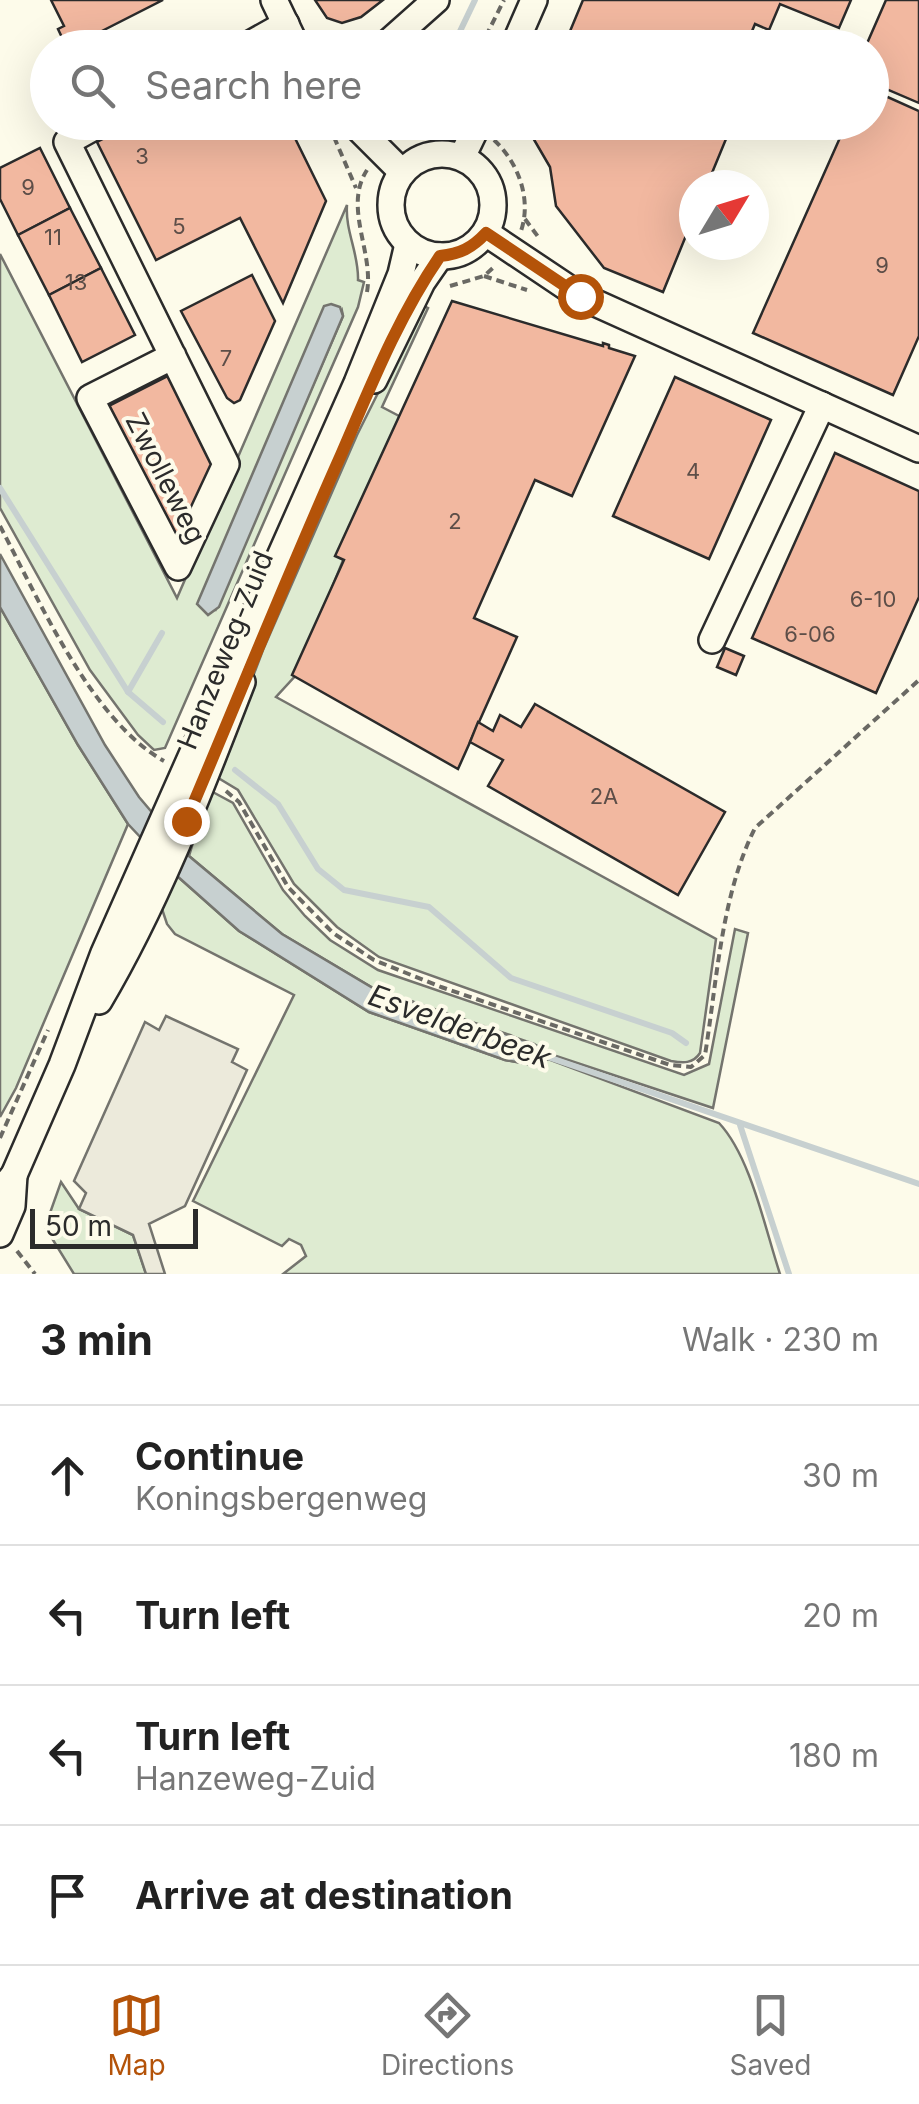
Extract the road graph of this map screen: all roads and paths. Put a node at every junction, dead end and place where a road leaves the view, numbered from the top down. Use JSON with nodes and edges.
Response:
{"nodes":[{"id":1,"x":274,"y":0,"type":"edge"},
{"id":2,"x":436,"y":0,"type":"edge"},
{"id":3,"x":504,"y":0,"type":"edge"},
{"id":4,"x":534,"y":0,"type":"edge"},
{"id":5,"x":288,"y":30,"type":"edge"},
{"id":6,"x":402,"y":30,"type":"edge"},
{"id":7,"x":489,"y":30,"type":"edge"},
{"id":8,"x":521,"y":30,"type":"edge"},
{"id":9,"x":71,"y":140,"type":"edge"},
{"id":10,"x":337,"y":140,"type":"edge"},
{"id":11,"x":360,"y":140,"type":"edge"},
{"id":12,"x":389,"y":140,"type":"edge"},
{"id":13,"x":471,"y":140,"type":"edge"},
{"id":14,"x":378,"y":152,"type":"junction"},
{"id":15,"x":462,"y":157,"type":"junction"},
{"id":16,"x":402,"y":172,"type":"junction"},
{"id":17,"x":358,"y":191,"type":"junction"},
{"id":18,"x":486,"y":233,"type":"junction"},
{"id":19,"x":408,"y":244,"type":"junction"},
{"id":20,"x":440,"y":256,"type":"junction"},
{"id":21,"x":369,"y":261,"type":"dead end"},
{"id":22,"x":173,"y":356,"type":"junction"},
{"id":23,"x":822,"y":405,"type":"junction"},
{"id":24,"x":919,"y":449,"type":"edge"},
{"id":25,"x":0,"y":526,"type":"edge"},
{"id":26,"x":712,"y":640,"type":"dead end"},
{"id":27,"x":919,"y":680,"type":"edge"},
{"id":28,"x":165,"y":762,"type":"dead end"},
{"id":29,"x":204,"y":780,"type":"junction"},
{"id":30,"x":179,"y":813,"type":"junction"},
{"id":31,"x":7,"y":1184,"type":"edge"},
{"id":32,"x":8,"y":1242,"type":"edge"},
{"id":33,"x":34,"y":1274,"type":"edge"}],
"edges":[{"from":1,"to":5,"type":"street"},
{"from":2,"to":6,"type":"street"},
{"from":3,"to":7,"type":"path"},
{"from":4,"to":8,"type":"street"},
{"from":9,"to":22,"type":"street","name":"Zwolleweg"},
{"from":10,"to":17,"type":"path"},
{"from":11,"to":14,"type":"street"},
{"from":12,"to":14,"type":"path"},
{"from":13,"to":15,"type":"street"},
{"from":14,"to":16,"type":"street"},
{"from":14,"to":17,"type":"path"},
{"from":15,"to":16,"type":"street"},
{"from":15,"to":18,"type":"street"},
{"from":16,"to":19,"type":"street"},
{"from":17,"to":21,"type":"path"},
{"from":18,"to":20,"type":"street"},
{"from":18,"to":23,"type":"street"},
{"from":19,"to":20,"type":"street"},
{"from":19,"to":30,"type":"street","name":"Hanzeweg-Zuid"},
{"from":20,"to":29,"type":"street","name":"Hanzeweg-Zuid"},
{"from":22,"to":22,"type":"street","name":"Zwolleweg"},
{"from":23,"to":24,"type":"street"},
{"from":23,"to":26,"type":"street"},
{"from":25,"to":28,"type":"path"},
{"from":27,"to":29,"type":"path"},
{"from":29,"to":30,"type":"street","name":"Hanzeweg-Zuid"},
{"from":30,"to":31,"type":"street","name":"Hanzeweg-Zuid"},
{"from":31,"to":32,"type":"street","name":"Hanzeweg-Zuid"},
{"from":32,"to":33,"type":"path"}]}
